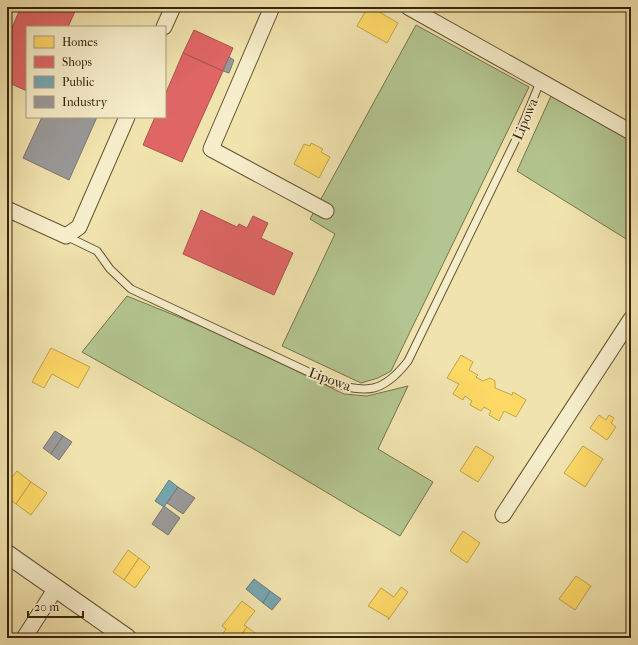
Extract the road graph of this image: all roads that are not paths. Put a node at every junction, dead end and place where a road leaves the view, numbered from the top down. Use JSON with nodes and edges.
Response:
{"nodes":[{"id":1,"x":172,"y":7,"type":"edge"},
{"id":2,"x":272,"y":7,"type":"edge"},
{"id":3,"x":408,"y":7,"type":"edge"},
{"id":4,"x":164,"y":26,"type":"edge"},
{"id":5,"x":540,"y":82,"type":"junction"},
{"id":6,"x":127,"y":118,"type":"edge"},
{"id":7,"x":631,"y":132,"type":"edge"},
{"id":8,"x":7,"y":209,"type":"edge"},
{"id":9,"x":326,"y":211,"type":"dead end"},
{"id":10,"x":66,"y":236,"type":"junction"},
{"id":11,"x":631,"y":319,"type":"edge"},
{"id":12,"x":503,"y":515,"type":"dead end"},
{"id":13,"x":7,"y":554,"type":"edge"},
{"id":14,"x":56,"y":588,"type":"junction"},
{"id":15,"x":24,"y":638,"type":"edge"},
{"id":16,"x":127,"y":638,"type":"edge"}],
"edges":[{"from":1,"to":4,"type":"street"},
{"from":2,"to":9,"type":"street"},
{"from":3,"to":5,"type":"street","name":"Lipowa"},
{"from":5,"to":7,"type":"street","name":"Lipowa"},
{"from":5,"to":10,"type":"lane","name":"Lipowa"},
{"from":6,"to":10,"type":"street"},
{"from":8,"to":10,"type":"street","name":"Lipowa"},
{"from":11,"to":12,"type":"street"},
{"from":13,"to":14,"type":"street"},
{"from":14,"to":15,"type":"street"},
{"from":14,"to":16,"type":"street"}]}
